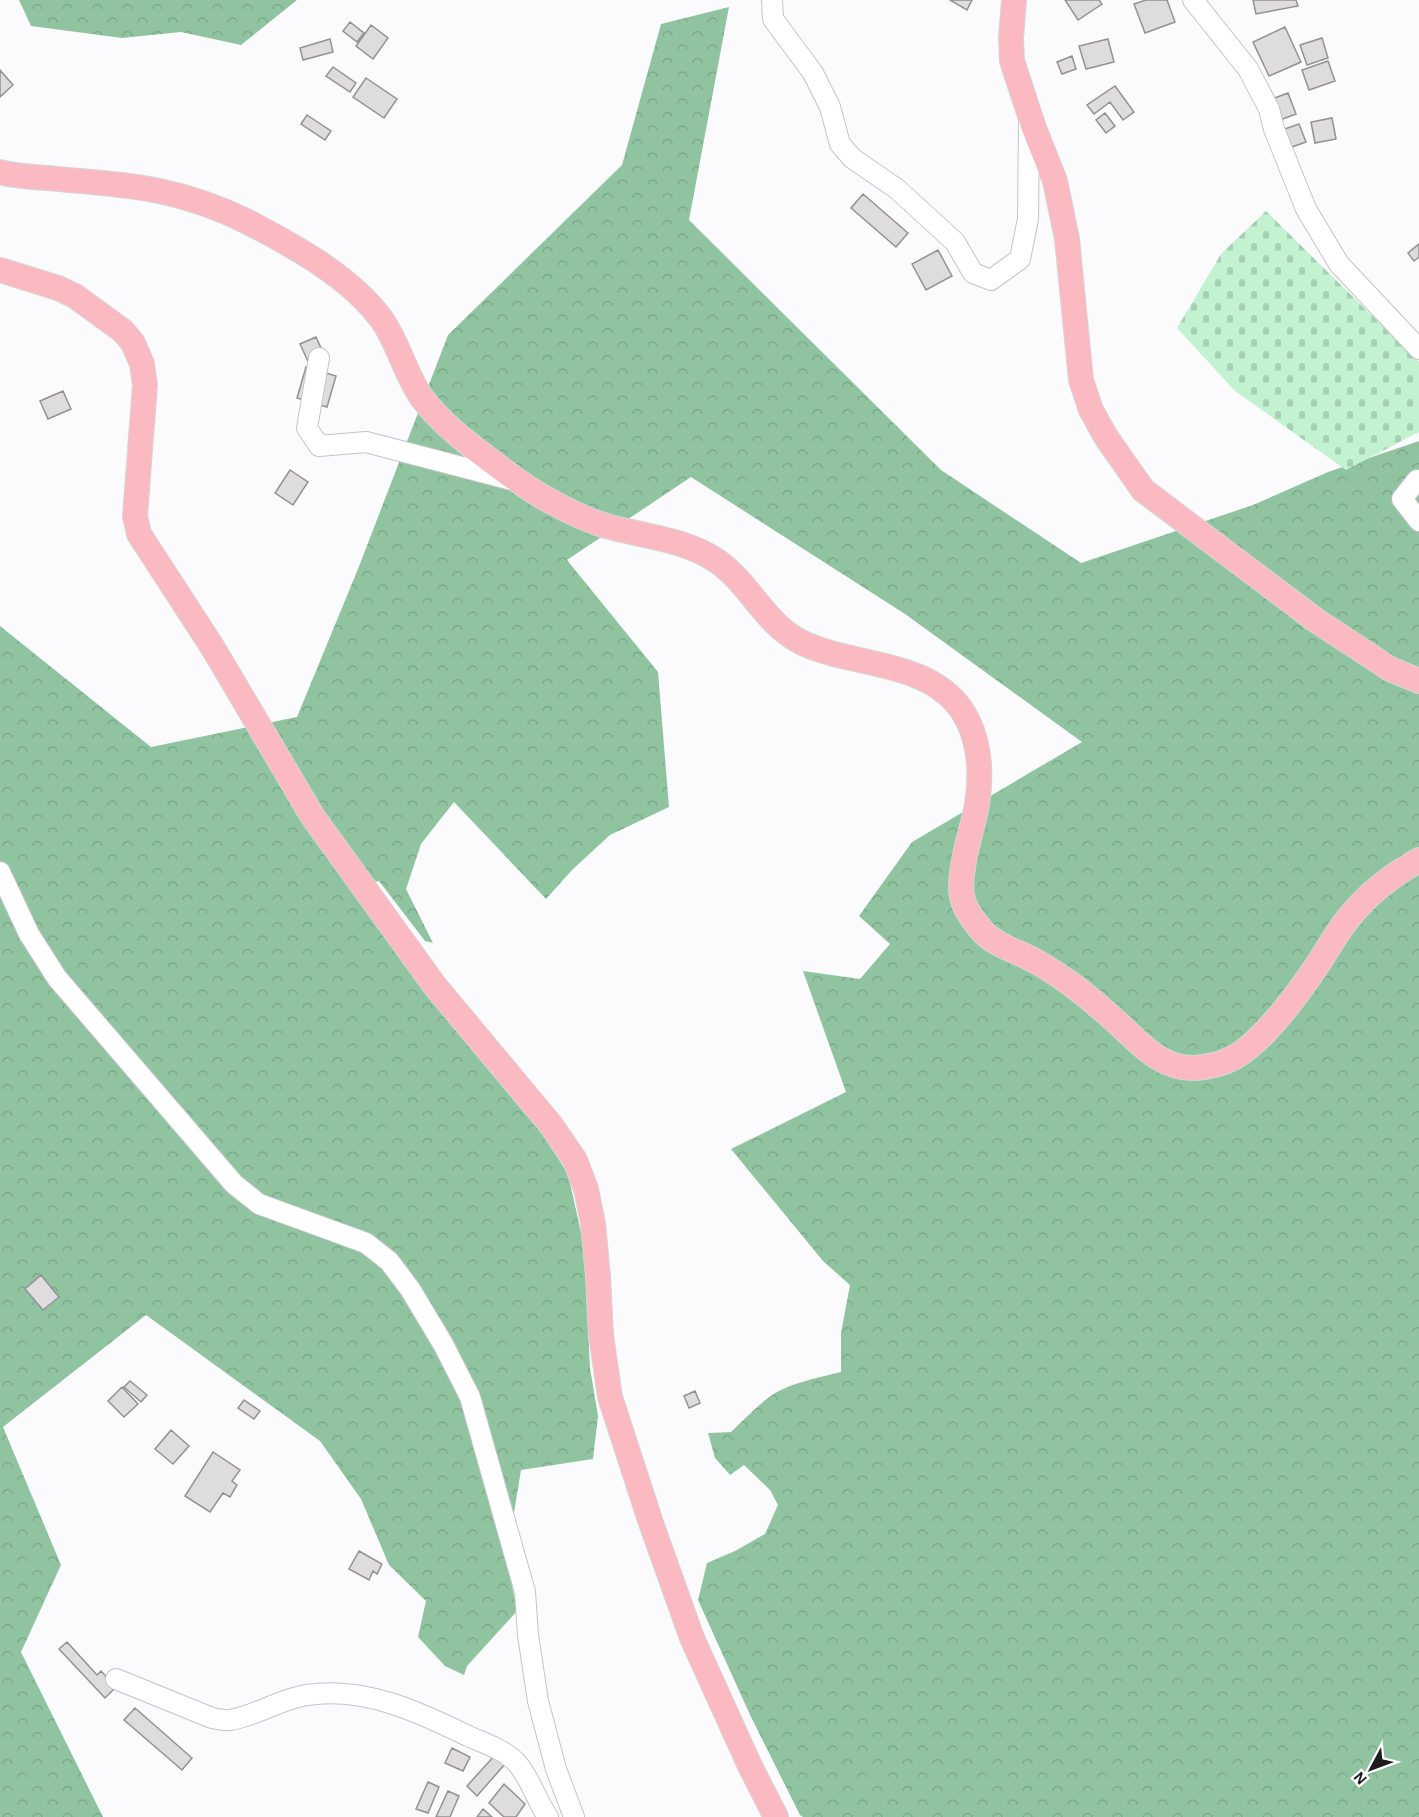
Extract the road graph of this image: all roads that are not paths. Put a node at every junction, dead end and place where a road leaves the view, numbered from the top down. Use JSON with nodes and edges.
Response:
{"nodes":[{"id":1,"x":772,"y":0,"type":"edge"},
{"id":2,"x":1014,"y":0,"type":"edge"},
{"id":3,"x":1193,"y":0,"type":"edge"},
{"id":4,"x":1029,"y":113,"type":"junction"},
{"id":5,"x":0,"y":172,"type":"edge"},
{"id":6,"x":0,"y":270,"type":"edge"},
{"id":7,"x":1419,"y":349,"type":"edge"},
{"id":8,"x":319,"y":358,"type":"dead end"},
{"id":9,"x":1419,"y":481,"type":"edge"},
{"id":10,"x":520,"y":482,"type":"junction"},
{"id":11,"x":1419,"y":521,"type":"edge"},
{"id":12,"x":1419,"y":681,"type":"edge"},
{"id":13,"x":1419,"y":860,"type":"edge"},
{"id":14,"x":0,"y":872,"type":"edge"},
{"id":15,"x":116,"y":1679,"type":"dead end"},
{"id":16,"x":548,"y":1817,"type":"edge"},
{"id":17,"x":574,"y":1817,"type":"edge"},
{"id":18,"x":776,"y":1817,"type":"edge"}],
"edges":[{"from":1,"to":4,"type":"street"},
{"from":2,"to":4,"type":"main road"},
{"from":3,"to":7,"type":"street"},
{"from":4,"to":12,"type":"main road"},
{"from":5,"to":10,"type":"main road"},
{"from":6,"to":18,"type":"main road"},
{"from":8,"to":10,"type":"street"},
{"from":9,"to":11,"type":"street"},
{"from":10,"to":13,"type":"main road"},
{"from":14,"to":17,"type":"street"},
{"from":15,"to":16,"type":"street"}]}
